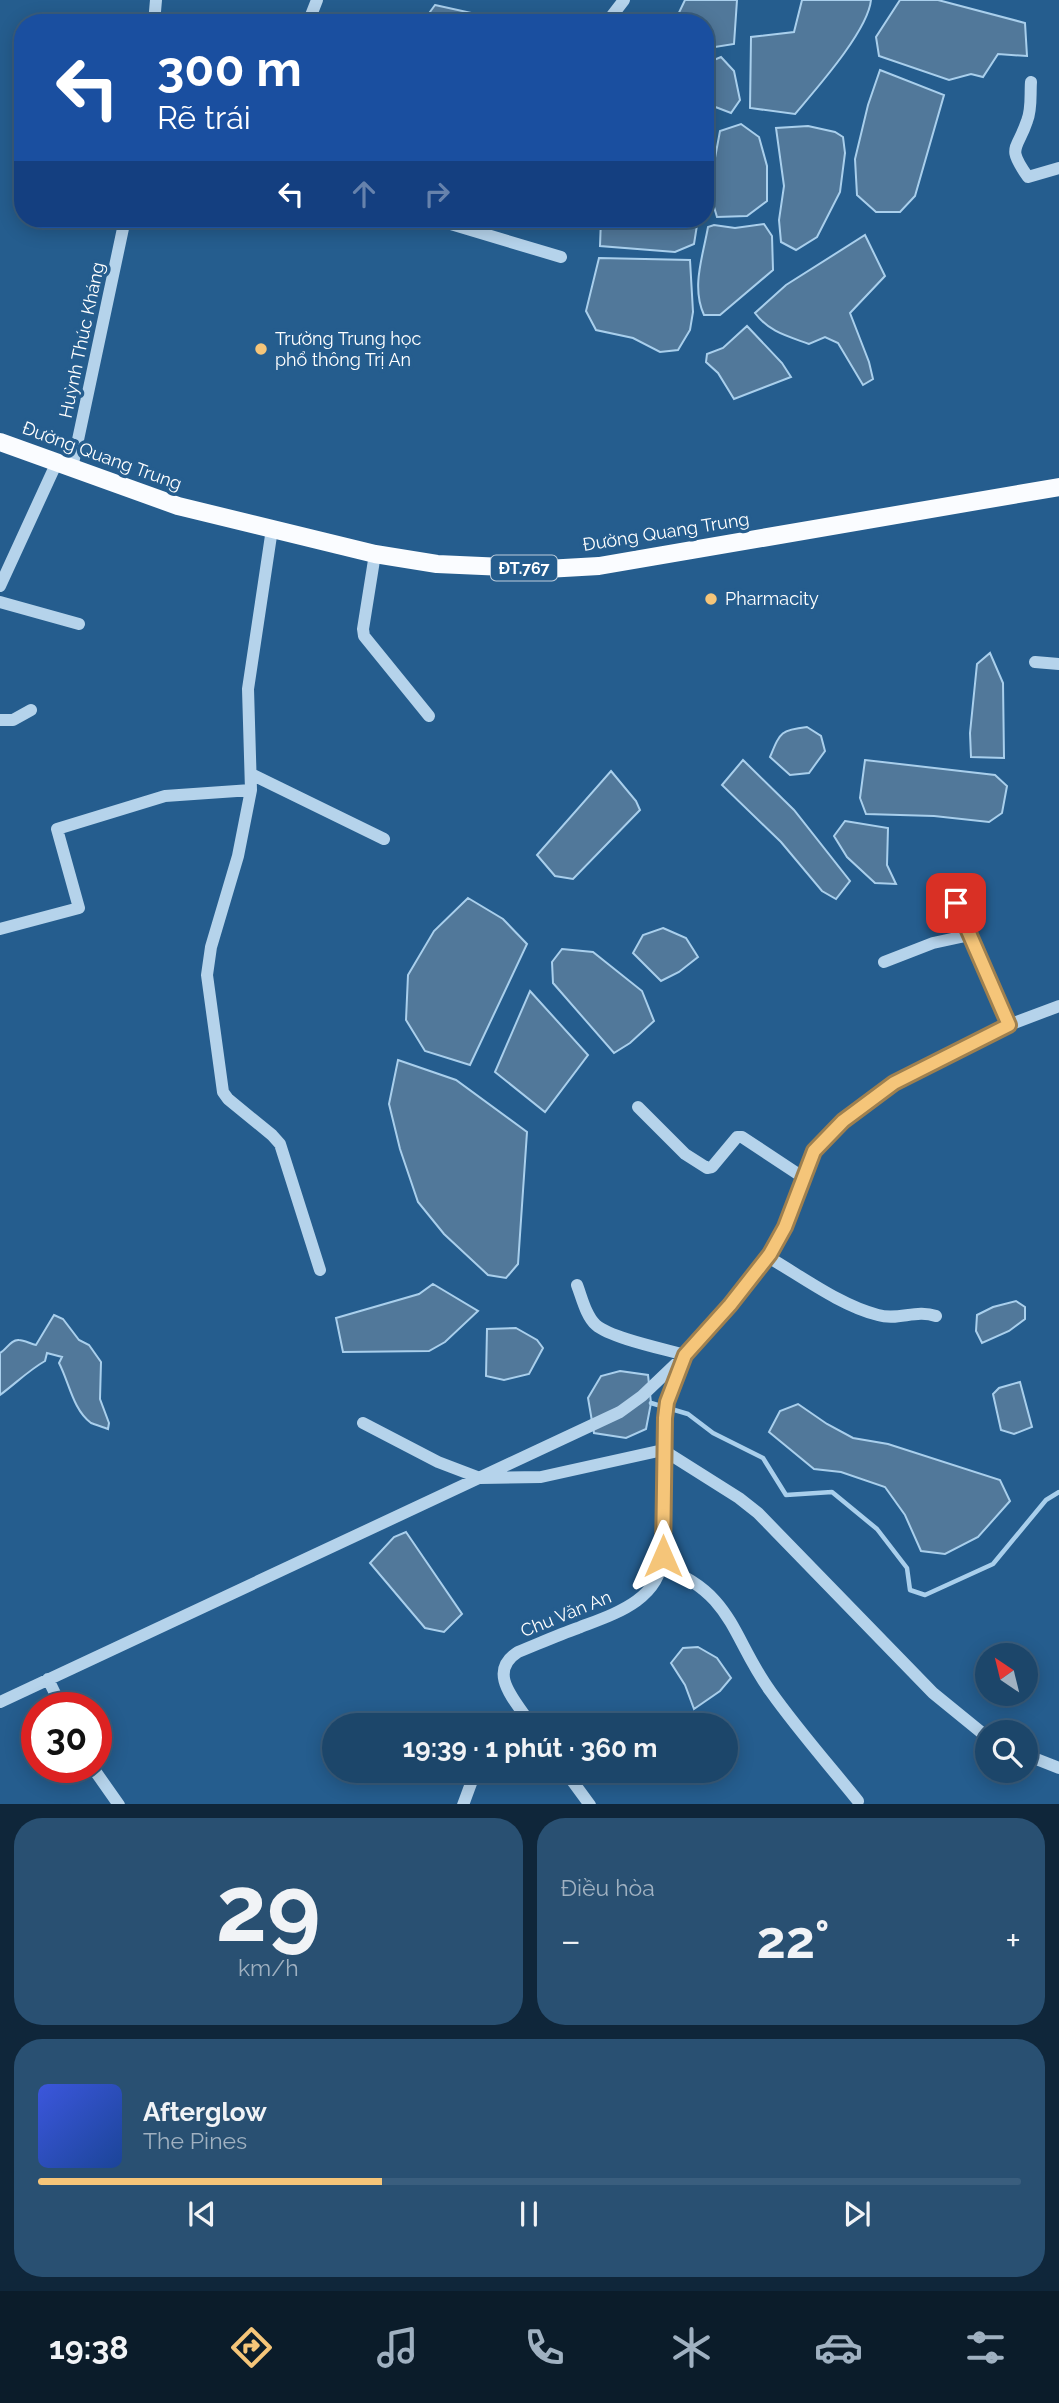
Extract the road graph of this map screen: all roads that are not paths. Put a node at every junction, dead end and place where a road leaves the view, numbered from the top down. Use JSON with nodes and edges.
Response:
{"nodes":[{"id":1,"x":624,"y":0,"type":"edge"},
{"id":2,"x":613,"y":14,"type":"edge"},
{"id":3,"x":1031,"y":82,"type":"dead end"},
{"id":4,"x":1059,"y":168,"type":"edge"},
{"id":5,"x":123,"y":228,"type":"edge"},
{"id":6,"x":464,"y":228,"type":"edge"},
{"id":7,"x":561,"y":257,"type":"dead end"},
{"id":8,"x":0,"y":442,"type":"edge"},
{"id":9,"x":64,"y":465,"type":"junction"},
{"id":10,"x":1059,"y":487,"type":"edge"},
{"id":11,"x":272,"y":529,"type":"junction"},
{"id":12,"x":375,"y":554,"type":"junction"},
{"id":13,"x":0,"y":586,"type":"edge"},
{"id":14,"x":0,"y":601,"type":"edge"},
{"id":15,"x":79,"y":624,"type":"dead end"},
{"id":16,"x":1035,"y":662,"type":"dead end"},
{"id":17,"x":1059,"y":664,"type":"edge"},
{"id":18,"x":31,"y":710,"type":"dead end"},
{"id":19,"x":429,"y":716,"type":"dead end"},
{"id":20,"x":0,"y":720,"type":"edge"},
{"id":21,"x":251,"y":774,"type":"junction"},
{"id":22,"x":251,"y":790,"type":"junction"},
{"id":23,"x":384,"y":839,"type":"dead end"},
{"id":24,"x":956,"y":903,"type":"dead end"},
{"id":25,"x":0,"y":929,"type":"edge"},
{"id":26,"x":970,"y":935,"type":"junction"},
{"id":27,"x":884,"y":962,"type":"dead end"},
{"id":28,"x":1059,"y":1006,"type":"edge"},
{"id":29,"x":1009,"y":1025,"type":"junction"},
{"id":30,"x":638,"y":1107,"type":"dead end"},
{"id":31,"x":804,"y":1178,"type":"junction"},
{"id":32,"x":768,"y":1257,"type":"junction"},
{"id":33,"x":320,"y":1270,"type":"dead end"},
{"id":34,"x":577,"y":1285,"type":"dead end"},
{"id":35,"x":936,"y":1316,"type":"dead end"},
{"id":36,"x":685,"y":1355,"type":"junction"},
{"id":37,"x":363,"y":1423,"type":"dead end"},
{"id":38,"x":663,"y":1450,"type":"junction"},
{"id":39,"x":480,"y":1478,"type":"junction"},
{"id":40,"x":662,"y":1567,"type":"junction"},
{"id":41,"x":48,"y":1679,"type":"junction"},
{"id":42,"x":54,"y":1692,"type":"edge"},
{"id":43,"x":0,"y":1702,"type":"edge"},
{"id":44,"x":524,"y":1713,"type":"edge"},
{"id":45,"x":975,"y":1727,"type":"edge"},
{"id":46,"x":1038,"y":1760,"type":"edge"},
{"id":47,"x":1059,"y":1768,"type":"edge"},
{"id":48,"x":104,"y":1783,"type":"edge"},
{"id":49,"x":471,"y":1783,"type":"edge"},
{"id":50,"x":574,"y":1783,"type":"edge"},
{"id":51,"x":858,"y":1801,"type":"dead end"},
{"id":52,"x":119,"y":1804,"type":"edge"},
{"id":53,"x":463,"y":1804,"type":"edge"},
{"id":54,"x":590,"y":1804,"type":"edge"}],
"edges":[{"from":1,"to":2,"type":"street"},
{"from":3,"to":4,"type":"street"},
{"from":5,"to":9,"type":"street","name":"Huỳnh Thúc Kháng"},
{"from":6,"to":7,"type":"street"},
{"from":8,"to":9,"type":"main road","name":"Đường Quang Trung","number":"ĐT.767"},
{"from":9,"to":11,"type":"main road","name":"Đường Quang Trung","number":"ĐT.767"},
{"from":9,"to":13,"type":"street","name":"Huỳnh Thúc Kháng"},
{"from":10,"to":12,"type":"main road","name":"Đường Quang Trung","number":"ĐT.767"},
{"from":11,"to":12,"type":"main road","name":"Đường Quang Trung","number":"ĐT.767"},
{"from":11,"to":21,"type":"street"},
{"from":12,"to":19,"type":"street"},
{"from":14,"to":15,"type":"street"},
{"from":16,"to":17,"type":"street"},
{"from":18,"to":20,"type":"street"},
{"from":21,"to":22,"type":"street"},
{"from":21,"to":23,"type":"street"},
{"from":22,"to":25,"type":"street"},
{"from":22,"to":33,"type":"street"},
{"from":24,"to":26,"type":"street"},
{"from":26,"to":27,"type":"street"},
{"from":26,"to":29,"type":"street"},
{"from":28,"to":29,"type":"street"},
{"from":29,"to":31,"type":"street"},
{"from":30,"to":31,"type":"street"},
{"from":31,"to":32,"type":"street"},
{"from":32,"to":35,"type":"street"},
{"from":32,"to":36,"type":"street"},
{"from":34,"to":36,"type":"street"},
{"from":36,"to":38,"type":"street"},
{"from":36,"to":39,"type":"street"},
{"from":37,"to":39,"type":"street"},
{"from":38,"to":39,"type":"street"},
{"from":38,"to":40,"type":"street"},
{"from":38,"to":45,"type":"street"},
{"from":39,"to":41,"type":"street"},
{"from":40,"to":44,"type":"street","name":"Chu Văn An"},
{"from":40,"to":51,"type":"street"},
{"from":41,"to":42,"type":"street"},
{"from":41,"to":43,"type":"street"},
{"from":46,"to":47,"type":"street"},
{"from":48,"to":52,"type":"street"},
{"from":49,"to":53,"type":"street"},
{"from":50,"to":54,"type":"street"}]}
